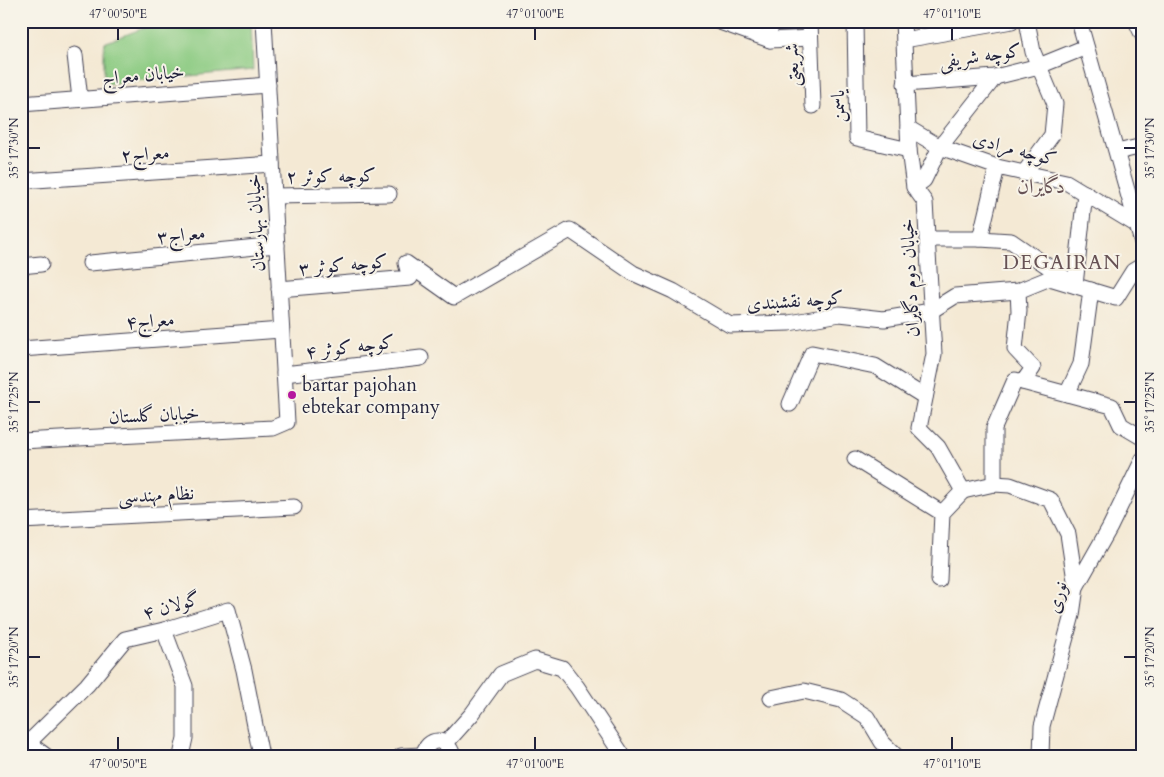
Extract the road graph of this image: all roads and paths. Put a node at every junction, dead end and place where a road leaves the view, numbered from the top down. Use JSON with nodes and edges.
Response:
{"nodes":[{"id":1,"x":264,"y":21,"type":"edge"},
{"id":2,"x":717,"y":21,"type":"edge"},
{"id":3,"x":770,"y":21,"type":"edge"},
{"id":4,"x":810,"y":21,"type":"edge"},
{"id":5,"x":855,"y":21,"type":"edge"},
{"id":6,"x":903,"y":21,"type":"edge"},
{"id":7,"x":1012,"y":21,"type":"edge"},
{"id":8,"x":1027,"y":21,"type":"edge"},
{"id":9,"x":1079,"y":21,"type":"edge"},
{"id":10,"x":1136,"y":21,"type":"edge"},
{"id":11,"x":1143,"y":36,"type":"edge"},
{"id":12,"x":810,"y":38,"type":"junction"},
{"id":13,"x":770,"y":40,"type":"junction"},
{"id":14,"x":904,"y":40,"type":"junction"},
{"id":15,"x":1086,"y":47,"type":"junction"},
{"id":16,"x":75,"y":55,"type":"dead end"},
{"id":17,"x":1039,"y":66,"type":"junction"},
{"id":18,"x":995,"y":77,"type":"junction"},
{"id":19,"x":905,"y":84,"type":"junction"},
{"id":20,"x":268,"y":85,"type":"junction"},
{"id":21,"x":80,"y":100,"type":"junction"},
{"id":22,"x":21,"y":104,"type":"edge"},
{"id":23,"x":813,"y":106,"type":"dead end"},
{"id":24,"x":908,"y":128,"type":"junction"},
{"id":25,"x":940,"y":146,"type":"junction"},
{"id":26,"x":1143,"y":146,"type":"edge"},
{"id":27,"x":909,"y":150,"type":"junction"},
{"id":28,"x":1117,"y":152,"type":"junction"},
{"id":29,"x":272,"y":164,"type":"junction"},
{"id":30,"x":997,"y":167,"type":"junction"},
{"id":31,"x":1024,"y":173,"type":"junction"},
{"id":32,"x":21,"y":181,"type":"edge"},
{"id":33,"x":914,"y":187,"type":"junction"},
{"id":34,"x":1085,"y":193,"type":"junction"},
{"id":35,"x":389,"y":194,"type":"dead end"},
{"id":36,"x":274,"y":196,"type":"junction"},
{"id":37,"x":1140,"y":224,"type":"edge"},
{"id":38,"x":926,"y":239,"type":"junction"},
{"id":39,"x":980,"y":239,"type":"junction"},
{"id":40,"x":277,"y":245,"type":"junction"},
{"id":41,"x":1143,"y":246,"type":"edge"},
{"id":42,"x":90,"y":263,"type":"dead end"},
{"id":43,"x":41,"y":264,"type":"dead end"},
{"id":44,"x":1143,"y":264,"type":"edge"},
{"id":45,"x":21,"y":266,"type":"edge"},
{"id":46,"x":410,"y":278,"type":"joint"},
{"id":47,"x":1075,"y":284,"type":"junction"},
{"id":48,"x":279,"y":290,"type":"junction"},
{"id":49,"x":1091,"y":290,"type":"junction"},
{"id":50,"x":1018,"y":291,"type":"junction"},
{"id":51,"x":931,"y":310,"type":"junction"},
{"id":52,"x":282,"y":330,"type":"junction"},
{"id":53,"x":21,"y":349,"type":"edge"},
{"id":54,"x":421,"y":358,"type":"dead end"},
{"id":55,"x":284,"y":374,"type":"junction"},
{"id":56,"x":1019,"y":381,"type":"junction"},
{"id":57,"x":1067,"y":394,"type":"junction"},
{"id":58,"x":925,"y":397,"type":"junction"},
{"id":59,"x":790,"y":404,"type":"dead end"},
{"id":60,"x":287,"y":422,"type":"joint"},
{"id":61,"x":1143,"y":438,"type":"edge"},
{"id":62,"x":21,"y":441,"type":"edge"},
{"id":63,"x":856,"y":459,"type":"dead end"},
{"id":64,"x":1143,"y":459,"type":"edge"},
{"id":65,"x":994,"y":484,"type":"junction"},
{"id":66,"x":963,"y":491,"type":"junction"},
{"id":67,"x":294,"y":507,"type":"dead end"},
{"id":68,"x":942,"y":513,"type":"junction"},
{"id":69,"x":21,"y":521,"type":"edge"},
{"id":70,"x":939,"y":580,"type":"dead end"},
{"id":71,"x":1076,"y":587,"type":"junction"},
{"id":72,"x":164,"y":630,"type":"junction"},
{"id":73,"x":771,"y":698,"type":"dead end"},
{"id":74,"x":25,"y":742,"type":"edge"},
{"id":75,"x":449,"y":750,"type":"edge"},
{"id":76,"x":423,"y":755,"type":"edge"},
{"id":77,"x":46,"y":756,"type":"edge"},
{"id":78,"x":182,"y":756,"type":"edge"},
{"id":79,"x":261,"y":756,"type":"edge"},
{"id":80,"x":401,"y":756,"type":"edge"},
{"id":81,"x":623,"y":756,"type":"edge"},
{"id":82,"x":896,"y":756,"type":"edge"},
{"id":83,"x":1041,"y":756,"type":"edge"}],
"edges":[{"from":1,"to":20,"type":"street","name":"خیابان بهارستان"},
{"from":2,"to":13,"type":"street"},
{"from":3,"to":13,"type":"street"},
{"from":4,"to":12,"type":"street","name":"شریعتی"},
{"from":5,"to":27,"type":"street","name":"یاسمن"},
{"from":6,"to":14,"type":"street","name":"خیابان دوم دگایران"},
{"from":7,"to":14,"type":"street"},
{"from":8,"to":17,"type":"street"},
{"from":9,"to":15,"type":"street"},
{"from":10,"to":11,"type":"street"},
{"from":12,"to":13,"type":"street"},
{"from":12,"to":23,"type":"street","name":"شریعتی"},
{"from":14,"to":19,"type":"street","name":"خیابان دوم دگایران"},
{"from":15,"to":17,"type":"street","name":"کوچه شریفی"},
{"from":15,"to":28,"type":"street"},
{"from":16,"to":21,"type":"street"},
{"from":17,"to":18,"type":"street","name":"کوچه شریفی"},
{"from":17,"to":31,"type":"street"},
{"from":18,"to":19,"type":"street","name":"کوچه شریفی"},
{"from":18,"to":25,"type":"street"},
{"from":19,"to":24,"type":"street","name":"خیابان دوم دگایران"},
{"from":20,"to":21,"type":"street","name":"خیابان معراج"},
{"from":20,"to":29,"type":"street","name":"خیابان بهارستان"},
{"from":21,"to":22,"type":"street","name":"خیابان معراج"},
{"from":24,"to":25,"type":"street","name":"کوچه مرادی"},
{"from":24,"to":27,"type":"street","name":"خیابان دوم دگایران"},
{"from":25,"to":30,"type":"street","name":"کوچه مرادی"},
{"from":25,"to":33,"type":"street"},
{"from":26,"to":28,"type":"street"},
{"from":27,"to":33,"type":"street","name":"خیابان دوم دگایران"},
{"from":28,"to":37,"type":"street"},
{"from":29,"to":32,"type":"street","name":"معراج۲"},
{"from":29,"to":36,"type":"street","name":"خیابان بهارستان"},
{"from":30,"to":31,"type":"street","name":"کوچه مرادی"},
{"from":30,"to":39,"type":"street"},
{"from":31,"to":34,"type":"street","name":"کوچه مرادی"},
{"from":33,"to":38,"type":"street","name":"خیابان دوم دگایران"},
{"from":34,"to":37,"type":"street","name":"کوچه مرادی"},
{"from":34,"to":47,"type":"street"},
{"from":35,"to":36,"type":"street","name":"کوچه کوثر ۲"},
{"from":36,"to":40,"type":"street","name":"خیابان بهارستان"},
{"from":37,"to":41,"type":"street"},
{"from":38,"to":39,"type":"street"},
{"from":38,"to":51,"type":"street","name":"خیابان دوم دگایران"},
{"from":39,"to":47,"type":"street"},
{"from":40,"to":42,"type":"street","name":"معراج۳"},
{"from":40,"to":48,"type":"street","name":"خیابان بهارستان"},
{"from":43,"to":45,"type":"street"},
{"from":44,"to":49,"type":"street","name":"کوچه نقشبندی"},
{"from":46,"to":48,"type":"street","name":"کوچه کوثر ۳"},
{"from":46,"to":51,"type":"street","name":"کوچه نقشبندی"},
{"from":47,"to":49,"type":"street","name":"کوچه نقشبندی"},
{"from":47,"to":50,"type":"street","name":"کوچه نقشبندی"},
{"from":48,"to":52,"type":"street","name":"خیابان بهارستان"},
{"from":49,"to":57,"type":"street"},
{"from":50,"to":51,"type":"street","name":"کوچه نقشبندی"},
{"from":50,"to":56,"type":"street"},
{"from":51,"to":58,"type":"street","name":"خیابان دوم دگایران"},
{"from":52,"to":53,"type":"street","name":"معراج۴"},
{"from":52,"to":55,"type":"street","name":"خیابان بهارستان"},
{"from":54,"to":55,"type":"street","name":"کوچه کوثر ۴"},
{"from":55,"to":60,"type":"street","name":"خیابان بهارستان"},
{"from":56,"to":57,"type":"street"},
{"from":56,"to":65,"type":"street"},
{"from":57,"to":61,"type":"street"},
{"from":58,"to":59,"type":"street"},
{"from":58,"to":66,"type":"street","name":"خیابان دوم دگایران"},
{"from":60,"to":62,"type":"street","name":"خیابان گلستان"},
{"from":63,"to":68,"type":"street"},
{"from":64,"to":71,"type":"street","name":"نوری"},
{"from":65,"to":66,"type":"street"},
{"from":65,"to":71,"type":"street"},
{"from":66,"to":68,"type":"street"},
{"from":67,"to":69,"type":"street","name":"نظام مهندسی"},
{"from":68,"to":70,"type":"street"},
{"from":71,"to":83,"type":"street","name":"نوری"},
{"from":72,"to":74,"type":"street","name":"گولان ۴"},
{"from":72,"to":78,"type":"street"},
{"from":72,"to":79,"type":"street","name":"گولان ۴"},
{"from":73,"to":82,"type":"street"},
{"from":74,"to":77,"type":"street"},
{"from":75,"to":76,"type":"street"},
{"from":75,"to":81,"type":"street"},
{"from":76,"to":80,"type":"street"}]}
